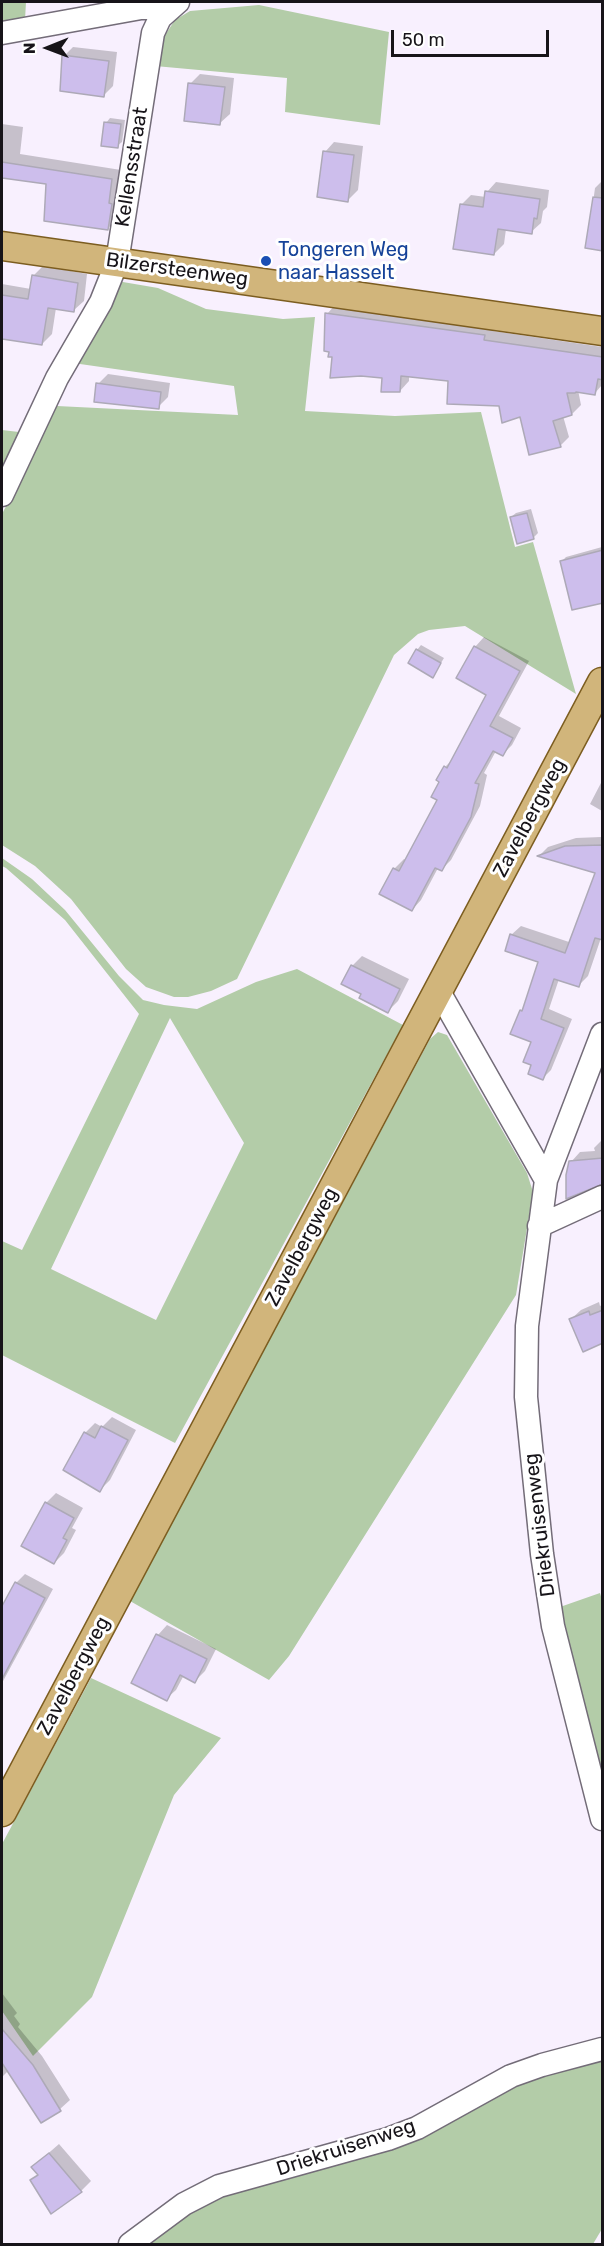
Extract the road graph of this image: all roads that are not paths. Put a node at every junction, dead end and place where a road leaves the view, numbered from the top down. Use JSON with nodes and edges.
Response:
{"nodes":[{"id":1,"x":174,"y":4,"type":"edge"},
{"id":2,"x":2,"y":33,"type":"edge"},
{"id":3,"x":2,"y":246,"type":"edge"},
{"id":4,"x":117,"y":262,"type":"junction"},
{"id":5,"x":603,"y":331,"type":"edge"},
{"id":6,"x":2,"y":495,"type":"edge"},
{"id":7,"x":603,"y":682,"type":"edge"},
{"id":8,"x":438,"y":990,"type":"junction"},
{"id":9,"x":603,"y":1034,"type":"edge"},
{"id":10,"x":546,"y":1180,"type":"junction"},
{"id":11,"x":603,"y":1197,"type":"edge"},
{"id":12,"x":539,"y":1226,"type":"junction"},
{"id":13,"x":2,"y":1812,"type":"edge"},
{"id":14,"x":603,"y":1819,"type":"edge"},
{"id":15,"x":603,"y":2049,"type":"edge"},
{"id":16,"x":130,"y":2244,"type":"edge"}],
"edges":[{"from":1,"to":2,"type":"street"},
{"from":1,"to":4,"type":"street","name":"Kellensstraat"},
{"from":3,"to":4,"type":"main road","name":"Bilzersteenweg"},
{"from":4,"to":5,"type":"main road","name":"Bilzersteenweg"},
{"from":4,"to":6,"type":"street","name":"Kellensstraat"},
{"from":7,"to":8,"type":"main road","name":"Zavelbergweg"},
{"from":8,"to":10,"type":"street"},
{"from":8,"to":13,"type":"main road","name":"Zavelbergweg"},
{"from":9,"to":10,"type":"street","name":"Driekruisenweg"},
{"from":10,"to":12,"type":"street","name":"Driekruisenweg"},
{"from":11,"to":12,"type":"street"},
{"from":12,"to":14,"type":"street","name":"Driekruisenweg"},
{"from":15,"to":16,"type":"street","name":"Driekruisenweg"}]}
